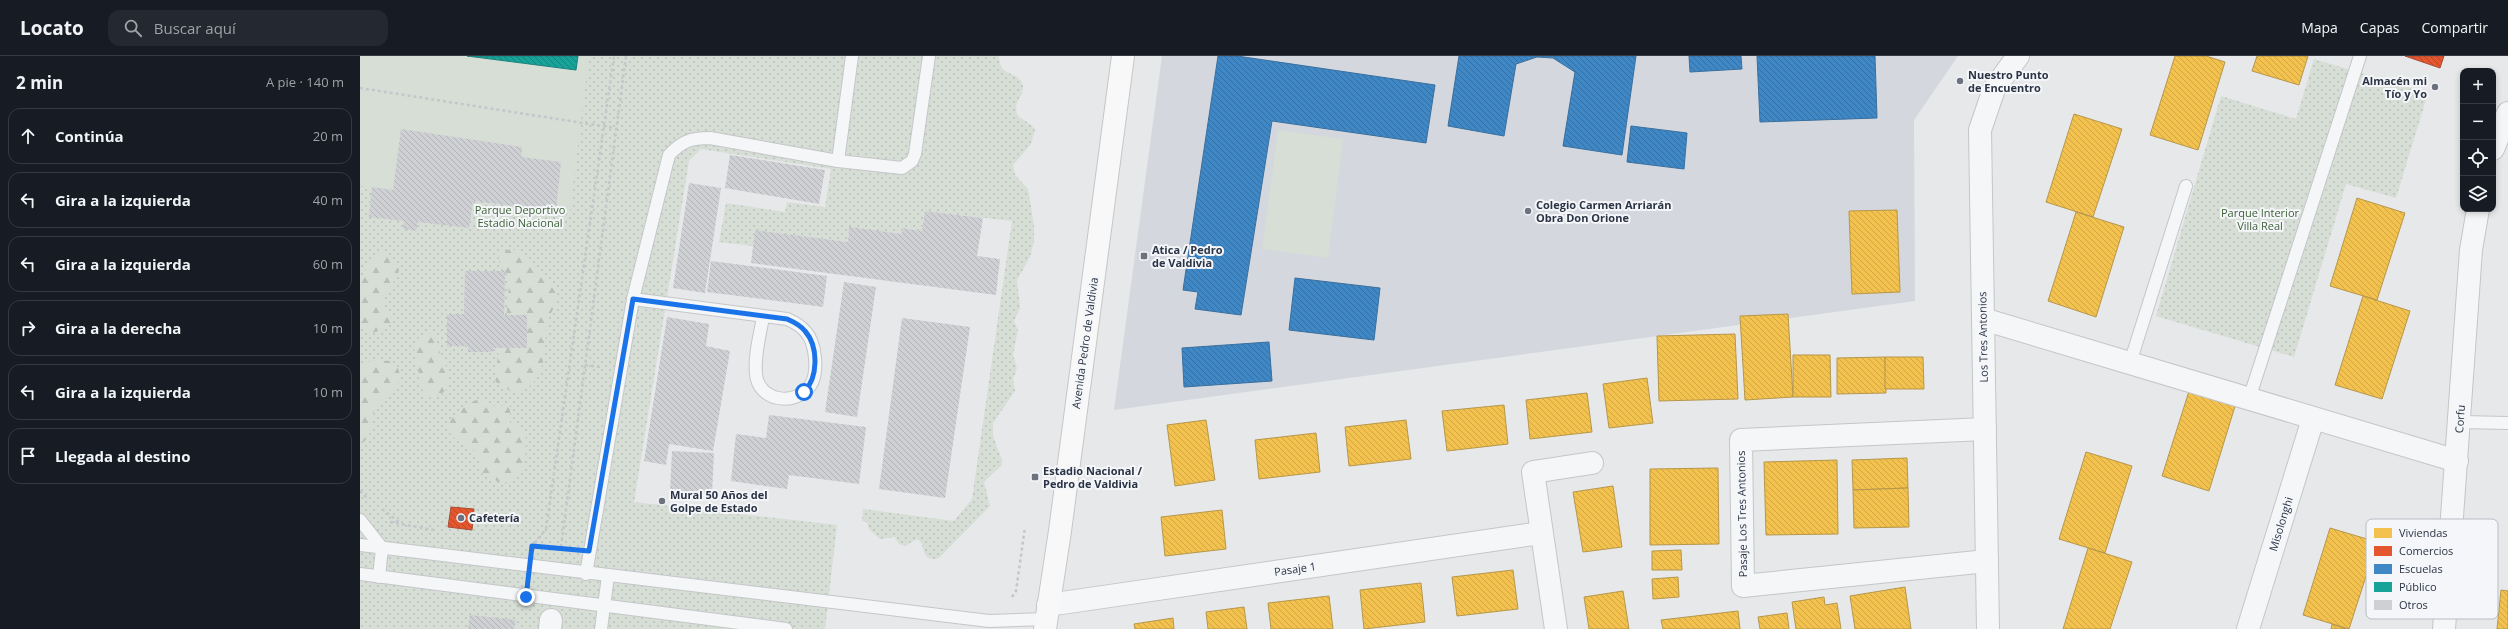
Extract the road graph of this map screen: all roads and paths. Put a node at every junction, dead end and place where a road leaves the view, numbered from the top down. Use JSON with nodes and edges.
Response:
{"nodes":[{"id":1,"x":614,"y":56,"type":"edge"},
{"id":2,"x":626,"y":56,"type":"edge"},
{"id":3,"x":852,"y":56,"type":"edge"},
{"id":4,"x":928,"y":56,"type":"edge"},
{"id":5,"x":1124,"y":56,"type":"edge"},
{"id":6,"x":2018,"y":56,"type":"edge"},
{"id":7,"x":2360,"y":56,"type":"edge"},
{"id":8,"x":360,"y":88,"type":"edge"},
{"id":9,"x":2508,"y":113,"type":"edge"},
{"id":10,"x":604,"y":127,"type":"junction"},
{"id":11,"x":616,"y":128,"type":"junction"},
{"id":12,"x":2496,"y":142,"type":"edge"},
{"id":13,"x":838,"y":161,"type":"junction"},
{"id":14,"x":2186,"y":186,"type":"dead end"},
{"id":15,"x":2478,"y":212,"type":"edge"},
{"id":16,"x":633,"y":299,"type":"junction"},
{"id":17,"x":763,"y":317,"type":"junction"},
{"id":18,"x":1983,"y":319,"type":"junction"},
{"id":19,"x":2130,"y":363,"type":"junction"},
{"id":20,"x":2249,"y":399,"type":"junction"},
{"id":21,"x":2313,"y":418,"type":"junction"},
{"id":22,"x":2460,"y":422,"type":"junction"},
{"id":23,"x":2508,"y":423,"type":"edge"},
{"id":24,"x":1985,"y":429,"type":"junction"},
{"id":25,"x":2457,"y":461,"type":"junction"},
{"id":26,"x":1592,"y":463,"type":"dead end"},
{"id":27,"x":360,"y":491,"type":"edge"},
{"id":28,"x":364,"y":496,"type":"dead end"},
{"id":29,"x":2453,"y":519,"type":"edge"},
{"id":30,"x":360,"y":520,"type":"edge"},
{"id":31,"x":400,"y":524,"type":"dead end"},
{"id":32,"x":1025,"y":527,"type":"dead end"},
{"id":33,"x":442,"y":531,"type":"dead end"},
{"id":34,"x":1541,"y":533,"type":"junction"},
{"id":35,"x":360,"y":545,"type":"edge"},
{"id":36,"x":539,"y":547,"type":"dead end"},
{"id":37,"x":382,"y":548,"type":"junction"},
{"id":38,"x":554,"y":549,"type":"dead end"},
{"id":39,"x":561,"y":549,"type":"junction"},
{"id":40,"x":589,"y":551,"type":"junction"},
{"id":41,"x":1987,"y":561,"type":"junction"},
{"id":42,"x":360,"y":574,"type":"edge"},
{"id":43,"x":586,"y":574,"type":"junction"},
{"id":44,"x":608,"y":576,"type":"junction"},
{"id":45,"x":380,"y":577,"type":"junction"},
{"id":46,"x":1005,"y":600,"type":"dead end"},
{"id":47,"x":604,"y":607,"type":"junction"},
{"id":48,"x":1046,"y":618,"type":"edge"},
{"id":49,"x":2445,"y":619,"type":"edge"},
{"id":50,"x":601,"y":629,"type":"edge"},
{"id":51,"x":786,"y":629,"type":"edge"},
{"id":52,"x":1556,"y":629,"type":"edge"},
{"id":53,"x":1988,"y":629,"type":"edge"},
{"id":54,"x":2248,"y":629,"type":"edge"},
{"id":55,"x":2444,"y":629,"type":"edge"}],
"edges":[{"from":1,"to":10,"type":"path"},
{"from":2,"to":11,"type":"path"},
{"from":3,"to":13,"type":"lane"},
{"from":4,"to":13,"type":"lane"},
{"from":5,"to":48,"type":"main road","name":"Avenida Pedro de Valdivia"},
{"from":6,"to":18,"type":"street","name":"Los Tres Antonios"},
{"from":7,"to":20,"type":"lane"},
{"from":8,"to":10,"type":"path"},
{"from":9,"to":12,"type":"street"},
{"from":10,"to":11,"type":"path"},
{"from":10,"to":36,"type":"path"},
{"from":11,"to":39,"type":"path"},
{"from":13,"to":16,"type":"lane"},
{"from":14,"to":19,"type":"lane"},
{"from":15,"to":22,"type":"street","name":"Corfu"},
{"from":16,"to":17,"type":"lane"},
{"from":16,"to":40,"type":"lane"},
{"from":17,"to":17,"type":"lane"},
{"from":18,"to":19,"type":"street"},
{"from":18,"to":24,"type":"street","name":"Los Tres Antonios"},
{"from":19,"to":20,"type":"street"},
{"from":20,"to":21,"type":"street"},
{"from":21,"to":25,"type":"street"},
{"from":21,"to":54,"type":"street","name":"Misolonghi"},
{"from":22,"to":23,"type":"lane"},
{"from":22,"to":25,"type":"street","name":"Corfu"},
{"from":24,"to":41,"type":"street","name":"Los Tres Antonios"},
{"from":24,"to":41,"type":"street","name":"Pasaje Los Tres Antonios"},
{"from":25,"to":29,"type":"street","name":"Corfu"},
{"from":26,"to":34,"type":"street"},
{"from":27,"to":28,"type":"path"},
{"from":30,"to":37,"type":"lane"},
{"from":31,"to":33,"type":"path"},
{"from":32,"to":46,"type":"path"},
{"from":34,"to":48,"type":"street","name":"Pasaje 1"},
{"from":34,"to":52,"type":"street"},
{"from":35,"to":37,"type":"lane"},
{"from":37,"to":43,"type":"lane"},
{"from":37,"to":45,"type":"lane"},
{"from":38,"to":39,"type":"path"},
{"from":39,"to":40,"type":"path"},
{"from":40,"to":43,"type":"lane"},
{"from":41,"to":53,"type":"street","name":"Los Tres Antonios"},
{"from":42,"to":45,"type":"lane"},
{"from":43,"to":44,"type":"lane"},
{"from":44,"to":47,"type":"lane"},
{"from":44,"to":48,"type":"lane"},
{"from":45,"to":47,"type":"lane"},
{"from":47,"to":50,"type":"lane"},
{"from":47,"to":51,"type":"lane"},
{"from":49,"to":55,"type":"street","name":"Corfu"}]}
